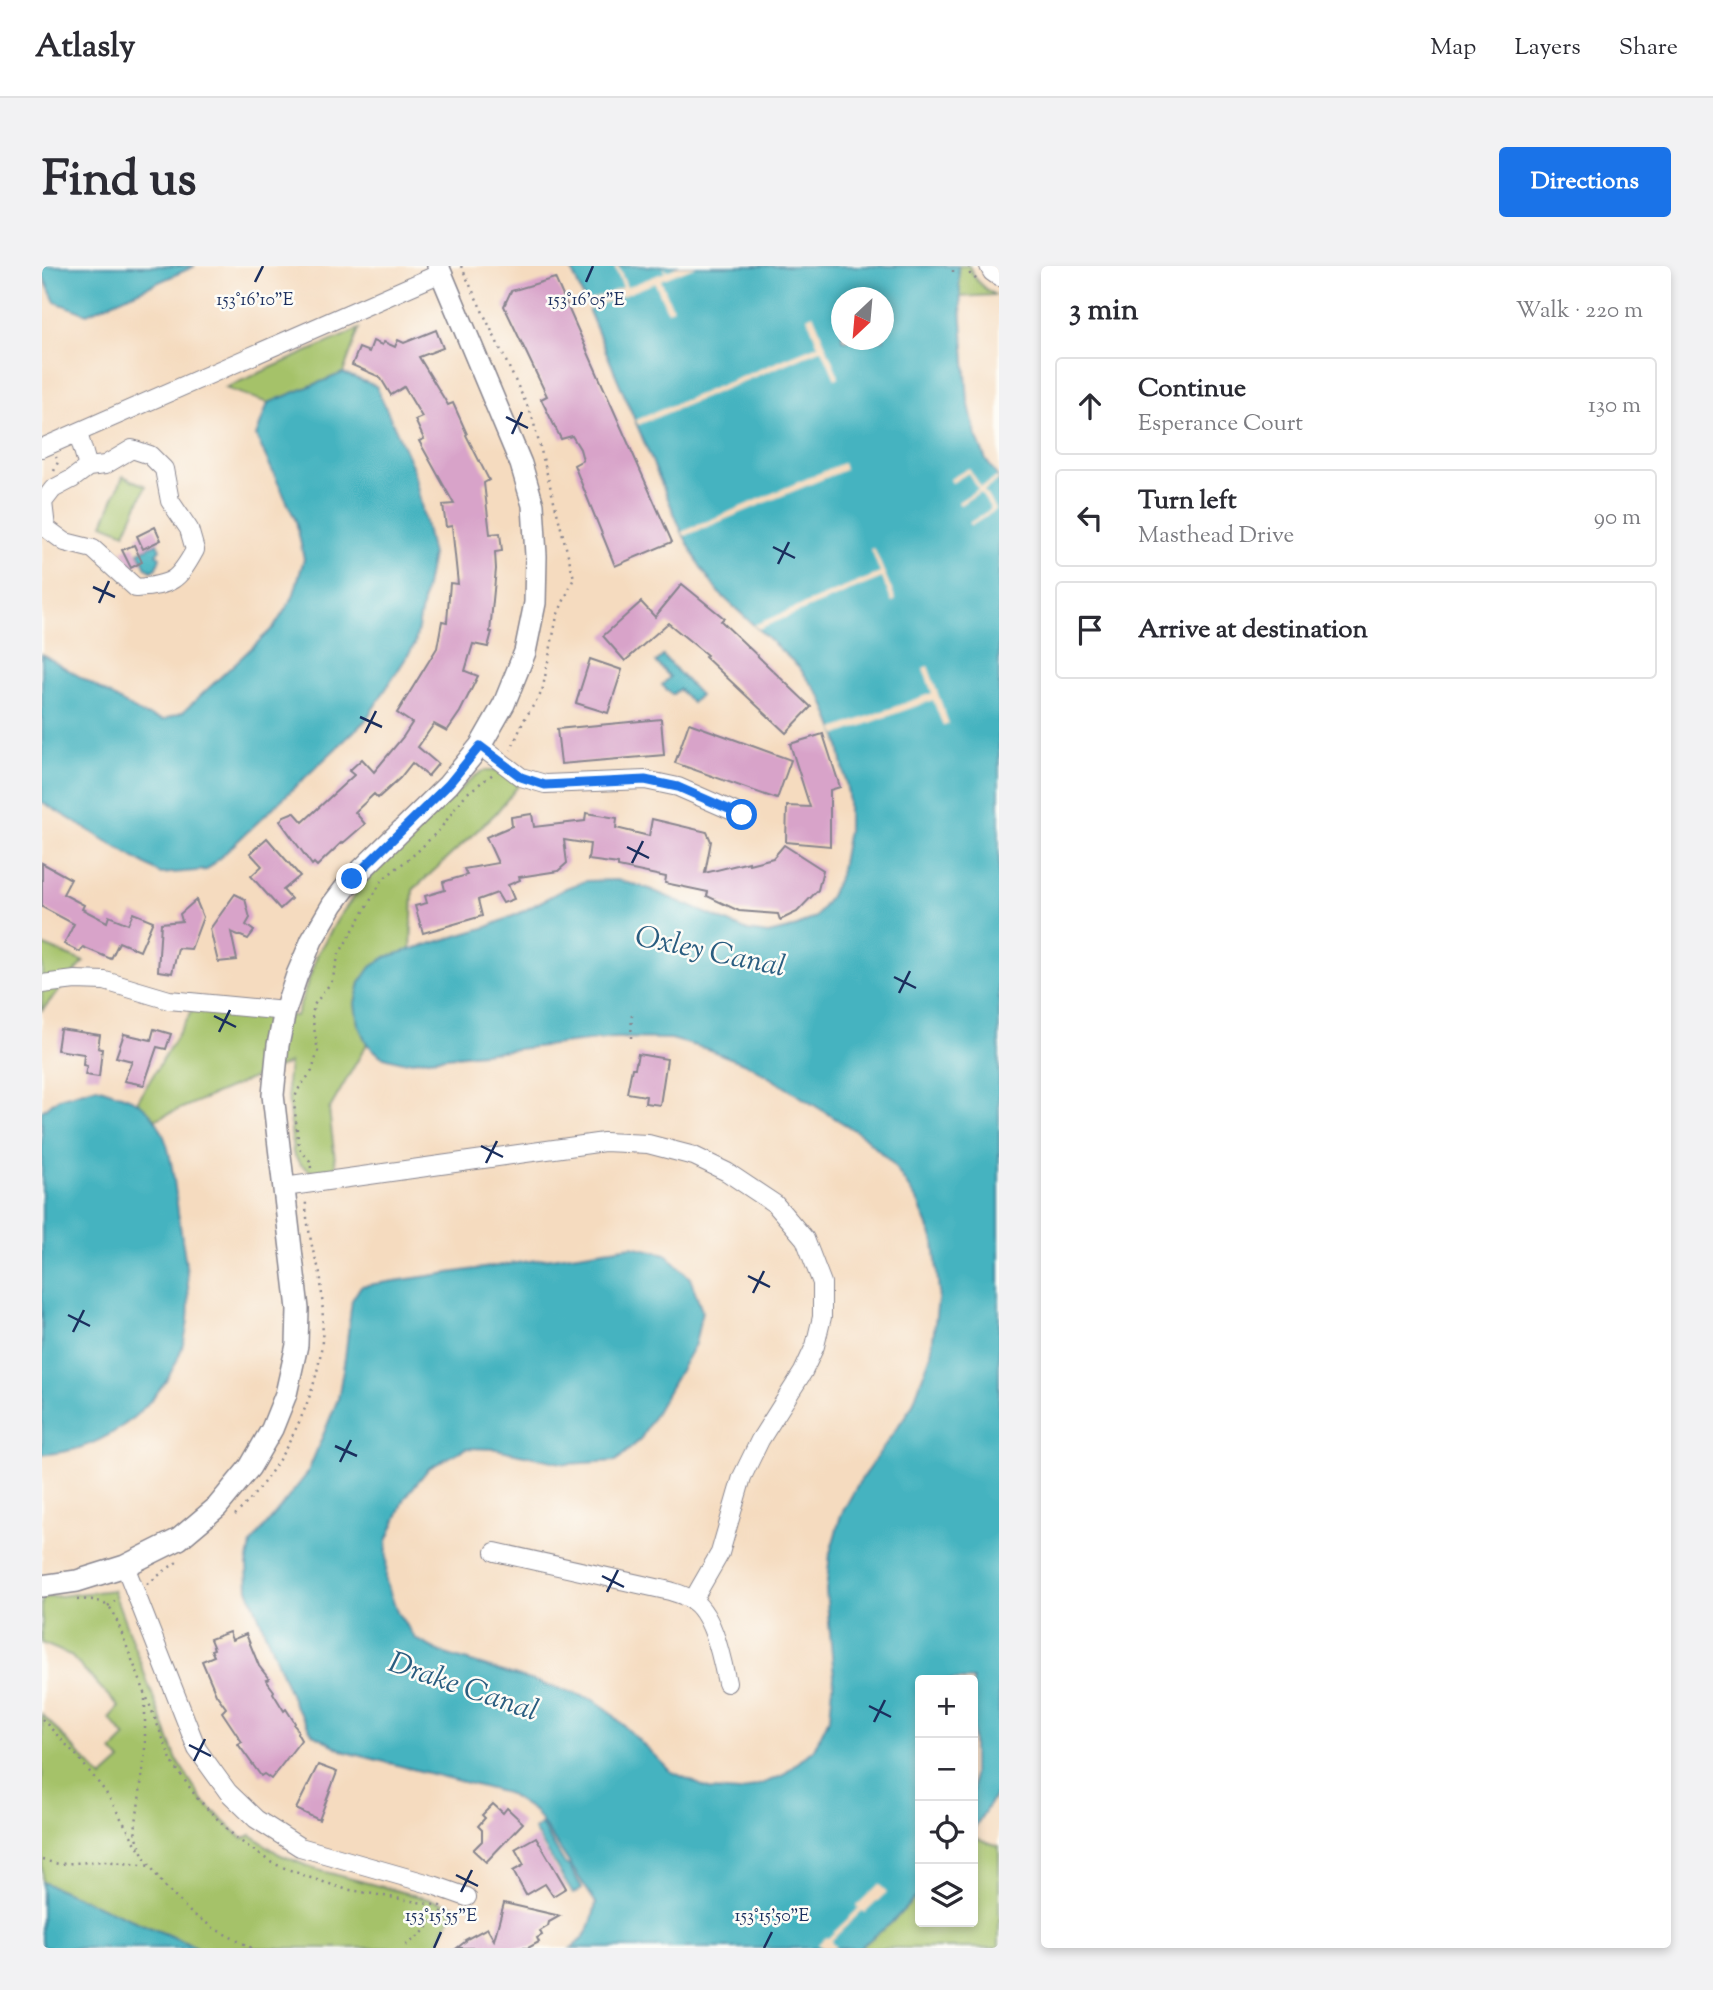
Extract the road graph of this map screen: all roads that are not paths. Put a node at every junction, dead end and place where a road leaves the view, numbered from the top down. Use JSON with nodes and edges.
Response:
{"nodes":[{"id":1,"x":989,"y":266,"type":"edge"},
{"id":2,"x":447,"y":268,"type":"edge"},
{"id":3,"x":999,"y":277,"type":"edge"},
{"id":4,"x":78,"y":433,"type":"junction"},
{"id":5,"x":47,"y":446,"type":"edge"},
{"id":6,"x":88,"y":467,"type":"junction"},
{"id":7,"x":480,"y":746,"type":"junction"},
{"id":8,"x":742,"y":815,"type":"dead end"},
{"id":9,"x":42,"y":984,"type":"edge"},
{"id":10,"x":285,"y":1011,"type":"junction"},
{"id":11,"x":284,"y":1187,"type":"junction"},
{"id":12,"x":495,"y":1552,"type":"dead end"},
{"id":13,"x":125,"y":1566,"type":"junction"},
{"id":14,"x":42,"y":1586,"type":"edge"},
{"id":15,"x":693,"y":1600,"type":"junction"},
{"id":16,"x":727,"y":1683,"type":"dead end"},
{"id":17,"x":467,"y":1897,"type":"dead end"}],
"edges":[{"from":1,"to":3,"type":"street"},
{"from":2,"to":4,"type":"street"},
{"from":2,"to":7,"type":"street"},
{"from":4,"to":5,"type":"street"},
{"from":4,"to":6,"type":"street"},
{"from":6,"to":6,"type":"street"},
{"from":7,"to":8,"type":"street"},
{"from":7,"to":10,"type":"street"},
{"from":9,"to":10,"type":"street"},
{"from":10,"to":11,"type":"street"},
{"from":11,"to":13,"type":"street"},
{"from":11,"to":15,"type":"street"},
{"from":12,"to":15,"type":"street"},
{"from":13,"to":14,"type":"street"},
{"from":13,"to":17,"type":"street"},
{"from":15,"to":16,"type":"street"}]}
